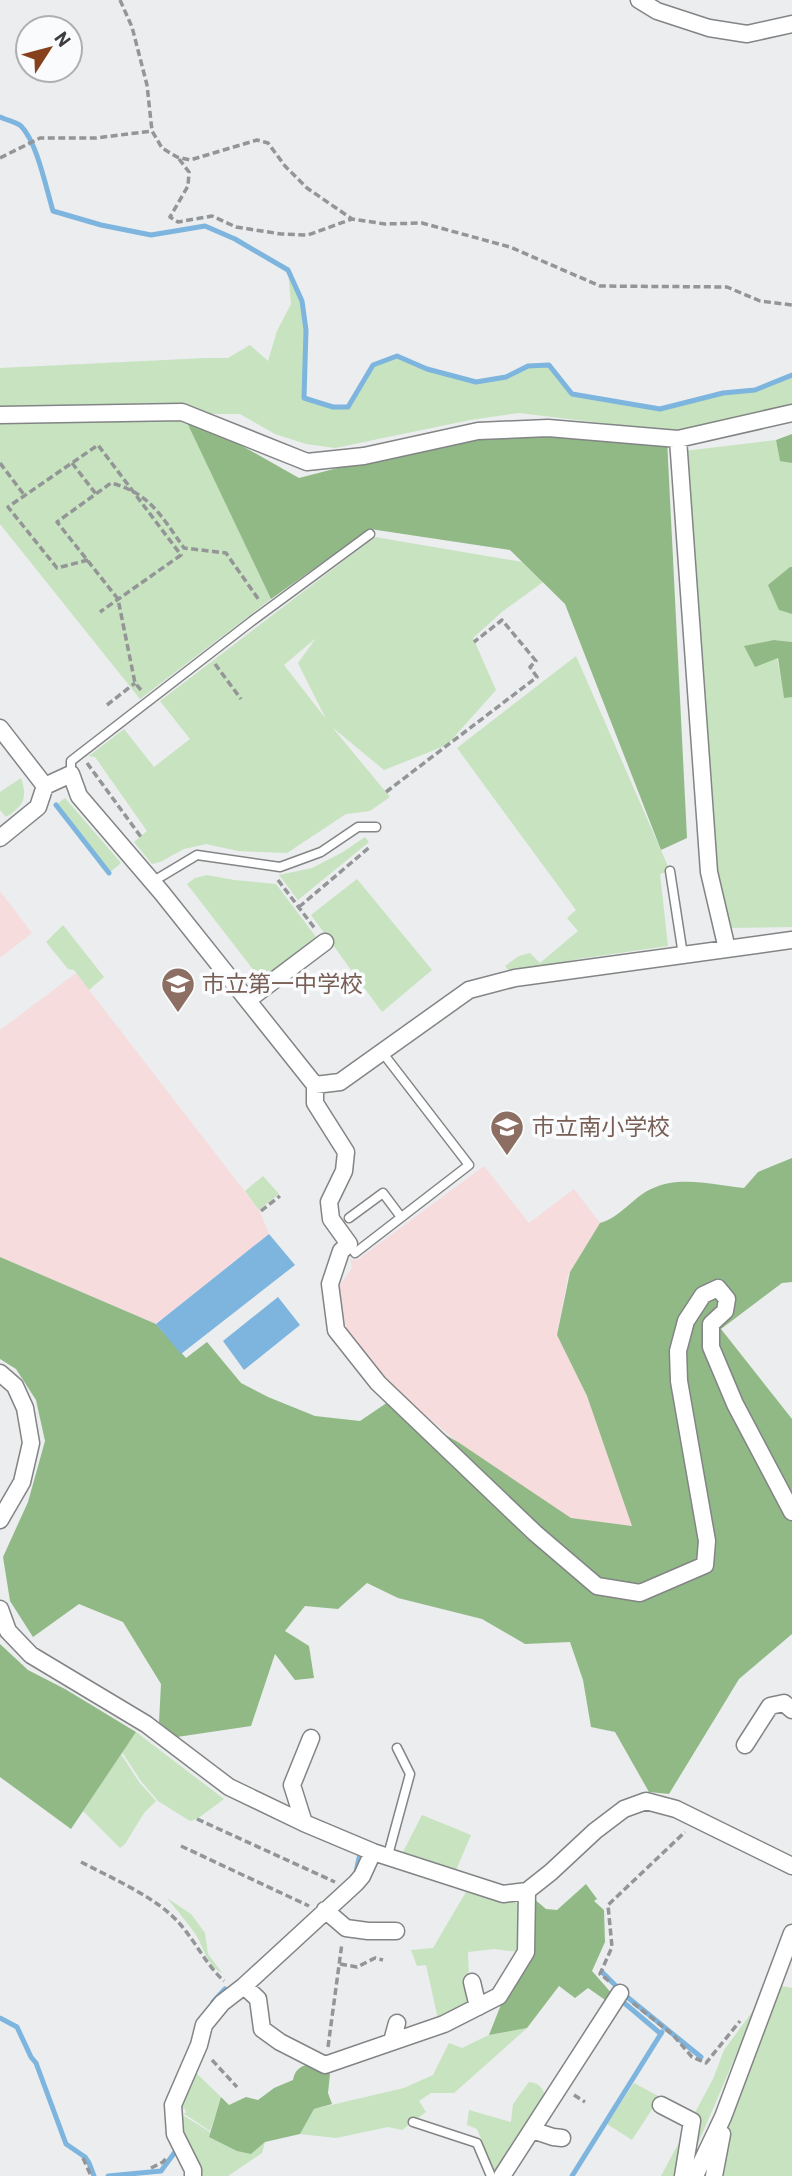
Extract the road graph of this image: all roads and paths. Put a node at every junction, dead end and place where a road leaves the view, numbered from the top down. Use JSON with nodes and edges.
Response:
{"nodes":[{"id":1,"x":120,"y":0,"type":"edge"},
{"id":2,"x":639,"y":0,"type":"edge"},
{"id":3,"x":792,"y":24,"type":"edge"},
{"id":4,"x":152,"y":131,"type":"junction"},
{"id":5,"x":177,"y":157,"type":"junction"},
{"id":6,"x":0,"y":158,"type":"edge"},
{"id":7,"x":352,"y":219,"type":"junction"},
{"id":8,"x":792,"y":305,"type":"edge"},
{"id":9,"x":792,"y":412,"type":"edge"},
{"id":10,"x":0,"y":415,"type":"edge"},
{"id":11,"x":678,"y":439,"type":"junction"},
{"id":12,"x":0,"y":463,"type":"edge"},
{"id":13,"x":72,"y":463,"type":"junction"},
{"id":14,"x":130,"y":487,"type":"junction"},
{"id":15,"x":96,"y":494,"type":"junction"},
{"id":16,"x":25,"y":496,"type":"junction"},
{"id":17,"x":370,"y":534,"type":"dead end"},
{"id":18,"x":88,"y":560,"type":"junction"},
{"id":19,"x":118,"y":599,"type":"junction"},
{"id":20,"x":266,"y":611,"type":"junction"},
{"id":21,"x":100,"y":612,"type":"dead end"},
{"id":22,"x":474,"y":642,"type":"dead end"},
{"id":23,"x":208,"y":656,"type":"junction"},
{"id":24,"x":135,"y":683,"type":"junction"},
{"id":25,"x":241,"y":699,"type":"dead end"},
{"id":26,"x":150,"y":701,"type":"junction"},
{"id":27,"x":107,"y":705,"type":"dead end"},
{"id":28,"x":0,"y":728,"type":"edge"},
{"id":29,"x":84,"y":758,"type":"dead end"},
{"id":30,"x":71,"y":774,"type":"junction"},
{"id":31,"x":45,"y":786,"type":"junction"},
{"id":32,"x":386,"y":792,"type":"dead end"},
{"id":33,"x":376,"y":827,"type":"dead end"},
{"id":34,"x":141,"y":837,"type":"dead end"},
{"id":35,"x":0,"y":838,"type":"edge"},
{"id":36,"x":371,"y":846,"type":"dead end"},
{"id":37,"x":670,"y":871,"type":"dead end"},
{"id":38,"x":269,"y":879,"type":"dead end"},
{"id":39,"x":152,"y":882,"type":"junction"},
{"id":40,"x":299,"y":907,"type":"junction"},
{"id":41,"x":323,"y":938,"type":"joint"},
{"id":42,"x":792,"y":940,"type":"edge"},
{"id":43,"x":727,"y":948,"type":"junction"},
{"id":44,"x":683,"y":955,"type":"junction"},
{"id":45,"x":248,"y":1000,"type":"junction"},
{"id":46,"x":382,"y":1051,"type":"junction"},
{"id":47,"x":316,"y":1085,"type":"junction"},
{"id":48,"x":280,"y":1196,"type":"dead end"},
{"id":49,"x":261,"y":1211,"type":"dead end"},
{"id":50,"x":401,"y":1217,"type":"junction"},
{"id":51,"x":349,"y":1218,"type":"dead end"},
{"id":52,"x":349,"y":1244,"type":"junction"},
{"id":53,"x":0,"y":1373,"type":"edge"},
{"id":54,"x":792,"y":1512,"type":"edge"},
{"id":55,"x":0,"y":1520,"type":"edge"},
{"id":56,"x":0,"y":1609,"type":"edge"},
{"id":57,"x":792,"y":1710,"type":"edge"},
{"id":58,"x":312,"y":1738,"type":"dead end"},
{"id":59,"x":745,"y":1745,"type":"dead end"},
{"id":60,"x":397,"y":1748,"type":"dead end"},
{"id":61,"x":197,"y":1819,"type":"dead end"},
{"id":62,"x":304,"y":1823,"type":"junction"},
{"id":63,"x":686,"y":1831,"type":"dead end"},
{"id":64,"x":181,"y":1846,"type":"dead end"},
{"id":65,"x":380,"y":1854,"type":"junction"},
{"id":66,"x":81,"y":1862,"type":"dead end"},
{"id":67,"x":792,"y":1866,"type":"edge"},
{"id":68,"x":336,"y":1883,"type":"dead end"},
{"id":69,"x":527,"y":1891,"type":"junction"},
{"id":70,"x":319,"y":1909,"type":"junction"},
{"id":71,"x":345,"y":1927,"type":"junction"},
{"id":72,"x":396,"y":1931,"type":"dead end"},
{"id":73,"x":792,"y":1933,"type":"edge"},
{"id":74,"x":383,"y":1960,"type":"dead end"},
{"id":75,"x":340,"y":1964,"type":"junction"},
{"id":76,"x":784,"y":1978,"type":"edge"},
{"id":77,"x":472,"y":1982,"type":"dead end"},
{"id":78,"x":240,"y":1989,"type":"junction"},
{"id":79,"x":620,"y":1993,"type":"junction"},
{"id":80,"x":478,"y":2007,"type":"junction"},
{"id":81,"x":745,"y":2015,"type":"dead end"},
{"id":82,"x":397,"y":2024,"type":"dead end"},
{"id":83,"x":392,"y":2041,"type":"junction"},
{"id":84,"x":198,"y":2045,"type":"junction"},
{"id":85,"x":318,"y":2057,"type":"junction"},
{"id":86,"x":237,"y":2087,"type":"dead end"},
{"id":87,"x":661,"y":2105,"type":"dead end"},
{"id":88,"x":723,"y":2118,"type":"junction"},
{"id":89,"x":413,"y":2122,"type":"dead end"},
{"id":90,"x":532,"y":2130,"type":"junction"},
{"id":91,"x":562,"y":2138,"type":"dead end"},
{"id":92,"x":83,"y":2158,"type":"dead end"},
{"id":93,"x":91,"y":2176,"type":"edge"},
{"id":94,"x":193,"y":2176,"type":"edge"},
{"id":95,"x":491,"y":2176,"type":"edge"},
{"id":96,"x":502,"y":2176,"type":"edge"},
{"id":97,"x":683,"y":2176,"type":"edge"},
{"id":98,"x":695,"y":2176,"type":"edge"},
{"id":99,"x":714,"y":2176,"type":"edge"}],
"edges":[{"from":1,"to":4,"type":"path"},
{"from":2,"to":3,"type":"street"},
{"from":4,"to":5,"type":"path"},
{"from":4,"to":6,"type":"path"},
{"from":5,"to":7,"type":"path"},
{"from":5,"to":7,"type":"path"},
{"from":7,"to":8,"type":"path"},
{"from":9,"to":11,"type":"street"},
{"from":10,"to":11,"type":"street"},
{"from":11,"to":43,"type":"street"},
{"from":12,"to":16,"type":"path"},
{"from":13,"to":14,"type":"path"},
{"from":13,"to":15,"type":"path"},
{"from":13,"to":16,"type":"path"},
{"from":14,"to":15,"type":"path"},
{"from":14,"to":19,"type":"path"},
{"from":14,"to":20,"type":"path"},
{"from":15,"to":18,"type":"path"},
{"from":16,"to":18,"type":"path"},
{"from":17,"to":20,"type":"lane"},
{"from":18,"to":19,"type":"path"},
{"from":19,"to":21,"type":"path"},
{"from":19,"to":24,"type":"path"},
{"from":20,"to":23,"type":"lane"},
{"from":22,"to":32,"type":"path"},
{"from":23,"to":25,"type":"path"},
{"from":23,"to":26,"type":"lane"},
{"from":24,"to":26,"type":"path"},
{"from":24,"to":27,"type":"path"},
{"from":26,"to":30,"type":"lane"},
{"from":28,"to":31,"type":"street"},
{"from":29,"to":34,"type":"path"},
{"from":30,"to":31,"type":"street"},
{"from":30,"to":39,"type":"street"},
{"from":31,"to":35,"type":"street"},
{"from":33,"to":39,"type":"lane"},
{"from":36,"to":40,"type":"path"},
{"from":37,"to":44,"type":"lane"},
{"from":38,"to":40,"type":"path"},
{"from":39,"to":45,"type":"street"},
{"from":40,"to":41,"type":"path"},
{"from":41,"to":45,"type":"street"},
{"from":42,"to":43,"type":"street"},
{"from":43,"to":44,"type":"street"},
{"from":44,"to":46,"type":"street"},
{"from":45,"to":47,"type":"street"},
{"from":46,"to":47,"type":"street"},
{"from":46,"to":50,"type":"lane"},
{"from":47,"to":52,"type":"street"},
{"from":48,"to":49,"type":"path"},
{"from":50,"to":51,"type":"lane"},
{"from":50,"to":52,"type":"lane"},
{"from":52,"to":54,"type":"street"},
{"from":53,"to":55,"type":"street"},
{"from":56,"to":62,"type":"street"},
{"from":57,"to":59,"type":"street"},
{"from":58,"to":62,"type":"street"},
{"from":60,"to":65,"type":"lane"},
{"from":61,"to":68,"type":"path"},
{"from":62,"to":65,"type":"street"},
{"from":63,"to":79,"type":"path"},
{"from":64,"to":70,"type":"path"},
{"from":65,"to":69,"type":"street"},
{"from":65,"to":70,"type":"street"},
{"from":66,"to":78,"type":"path"},
{"from":67,"to":69,"type":"street"},
{"from":69,"to":80,"type":"street"},
{"from":70,"to":71,"type":"street"},
{"from":70,"to":78,"type":"street"},
{"from":71,"to":72,"type":"street"},
{"from":71,"to":75,"type":"path"},
{"from":73,"to":76,"type":"street"},
{"from":74,"to":75,"type":"path"},
{"from":75,"to":85,"type":"path"},
{"from":76,"to":88,"type":"street"},
{"from":77,"to":80,"type":"street"},
{"from":78,"to":84,"type":"street"},
{"from":78,"to":85,"type":"street"},
{"from":79,"to":81,"type":"path"},
{"from":79,"to":90,"type":"street"},
{"from":80,"to":83,"type":"street"},
{"from":82,"to":83,"type":"street"},
{"from":83,"to":85,"type":"street"},
{"from":84,"to":86,"type":"path"},
{"from":84,"to":94,"type":"street"},
{"from":87,"to":97,"type":"street"},
{"from":88,"to":98,"type":"street"},
{"from":88,"to":99,"type":"street"},
{"from":89,"to":95,"type":"lane"},
{"from":90,"to":91,"type":"street"},
{"from":90,"to":96,"type":"street"},
{"from":92,"to":93,"type":"path"}]}
